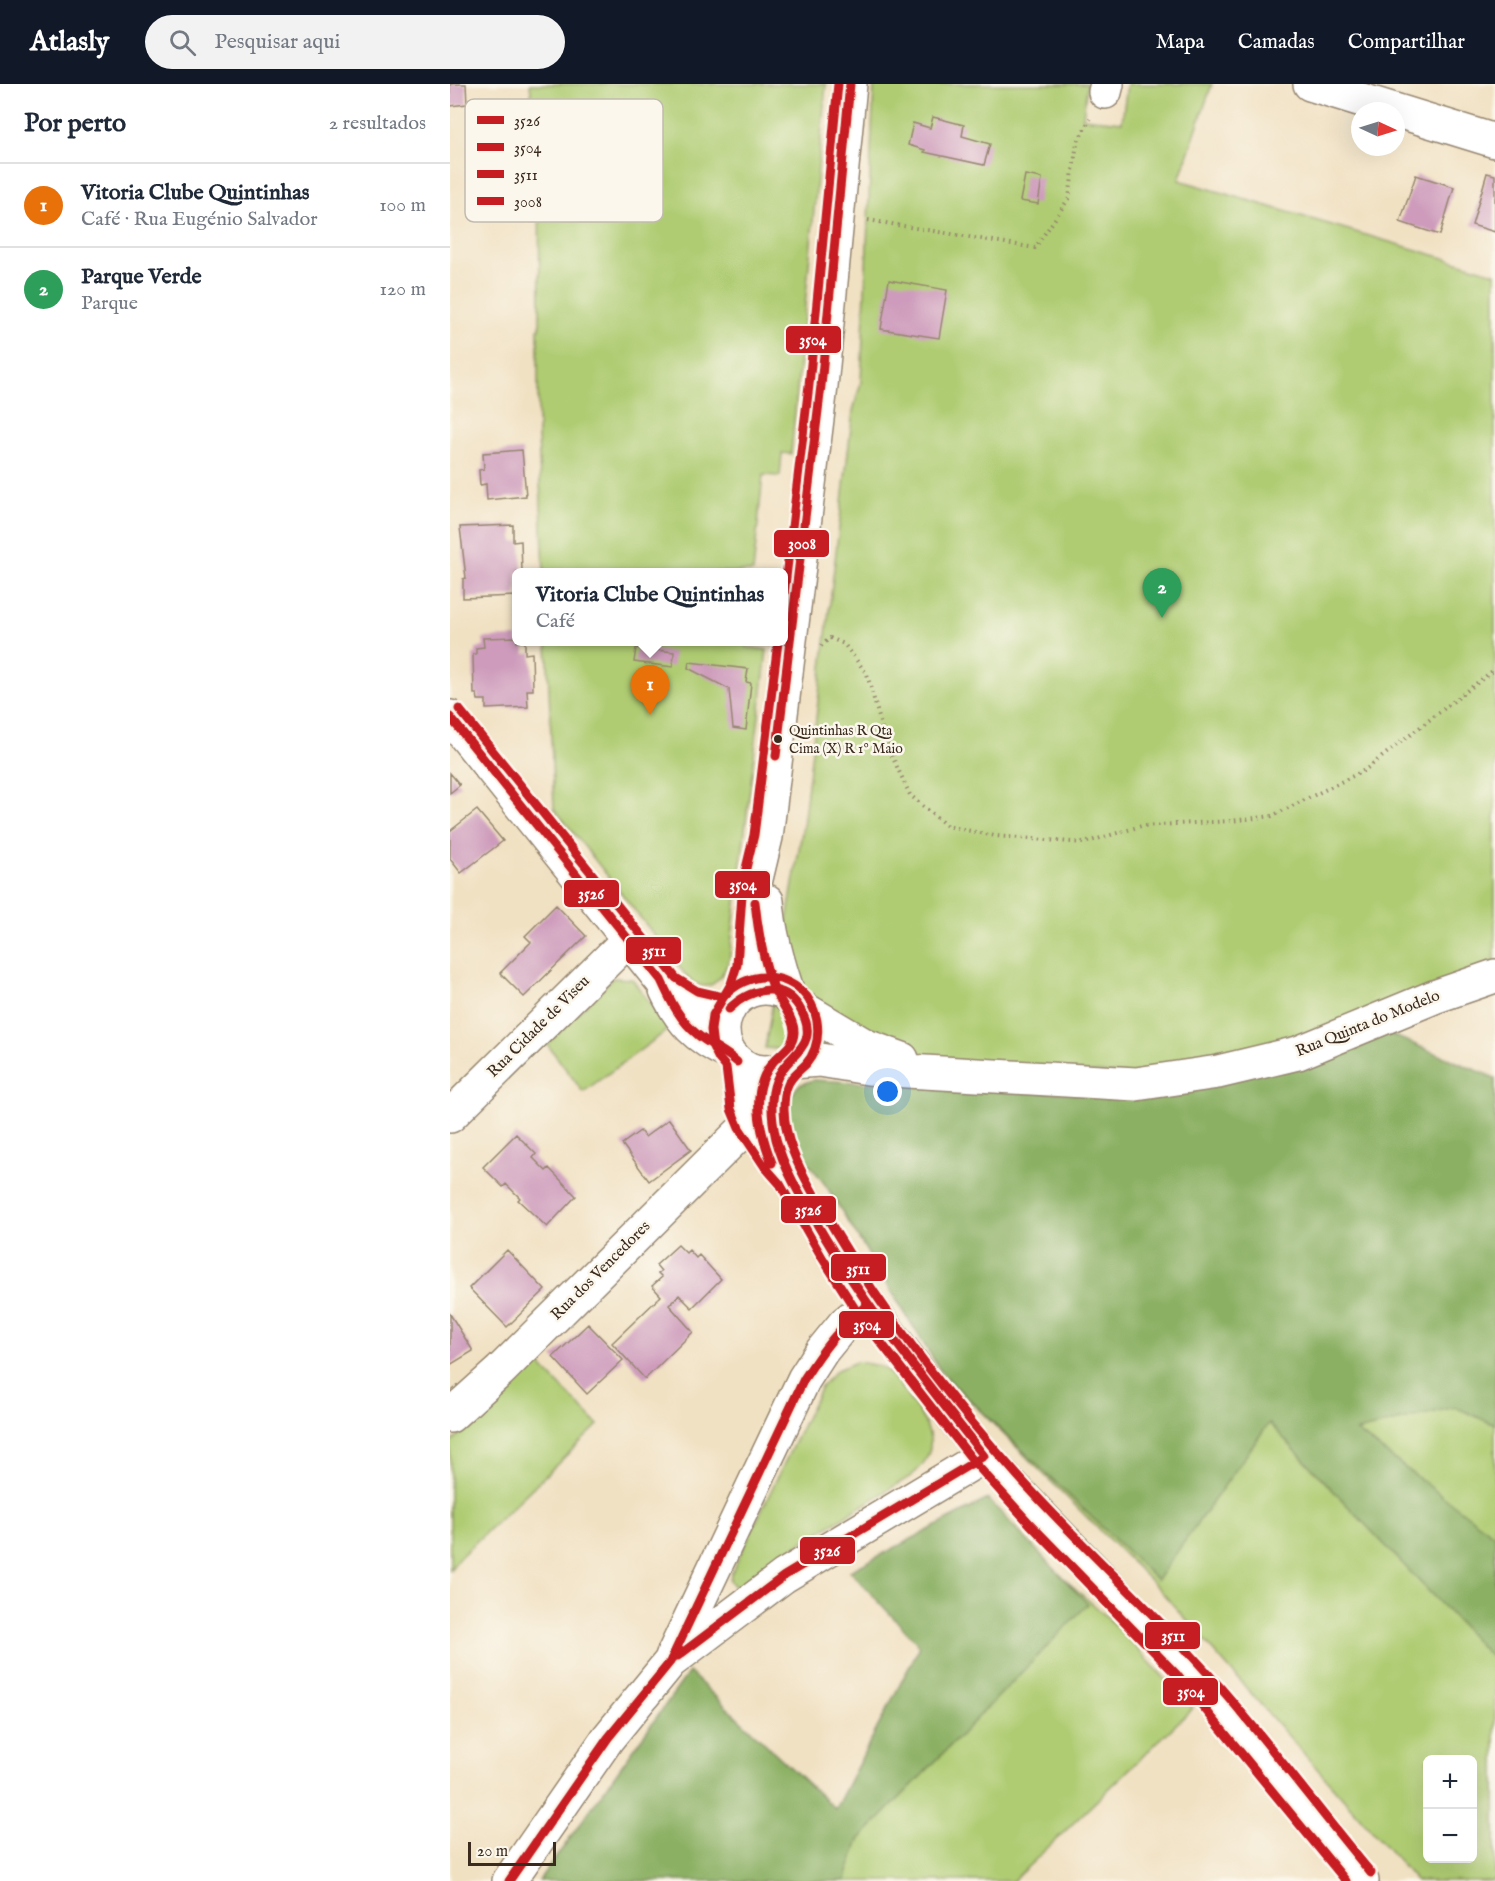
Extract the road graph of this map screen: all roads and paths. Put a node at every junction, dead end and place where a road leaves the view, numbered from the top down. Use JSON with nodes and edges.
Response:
{"nodes":[{"id":1,"x":850,"y":84,"type":"edge"},
{"id":2,"x":1310,"y":84,"type":"edge"},
{"id":3,"x":1106,"y":88,"type":"edge"},
{"id":4,"x":1495,"y":141,"type":"edge"},
{"id":5,"x":838,"y":215,"type":"junction"},
{"id":6,"x":789,"y":648,"type":"junction"},
{"id":7,"x":1495,"y":669,"type":"edge"},
{"id":8,"x":450,"y":717,"type":"edge"},
{"id":9,"x":765,"y":837,"type":"junction"},
{"id":10,"x":629,"y":939,"type":"junction"},
{"id":11,"x":1495,"y":976,"type":"edge"},
{"id":12,"x":661,"y":980,"type":"junction"},
{"id":13,"x":795,"y":1002,"type":"junction"},
{"id":14,"x":733,"y":1004,"type":"junction"},
{"id":15,"x":733,"y":1058,"type":"junction"},
{"id":16,"x":788,"y":1065,"type":"junction"},
{"id":17,"x":953,"y":1073,"type":"junction"},
{"id":18,"x":450,"y":1116,"type":"edge"},
{"id":19,"x":750,"y":1124,"type":"junction"},
{"id":20,"x":790,"y":1177,"type":"junction"},
{"id":21,"x":867,"y":1305,"type":"junction"},
{"id":22,"x":501,"y":1371,"type":"junction"},
{"id":23,"x":450,"y":1402,"type":"edge"},
{"id":24,"x":450,"y":1416,"type":"edge"},
{"id":25,"x":984,"y":1456,"type":"junction"},
{"id":26,"x":670,"y":1662,"type":"junction"},
{"id":27,"x":508,"y":1881,"type":"edge"},
{"id":28,"x":1362,"y":1881,"type":"edge"}],
"edges":[{"from":1,"to":5,"type":"street"},
{"from":2,"to":4,"type":"street"},
{"from":3,"to":5,"type":"path"},
{"from":5,"to":6,"type":"street"},
{"from":6,"to":7,"type":"path"},
{"from":6,"to":9,"type":"street"},
{"from":8,"to":10,"type":"street"},
{"from":9,"to":13,"type":"street"},
{"from":9,"to":14,"type":"street"},
{"from":10,"to":12,"type":"street"},
{"from":10,"to":18,"type":"street","name":"Rua Cidade de Viseu"},
{"from":11,"to":17,"type":"street","name":"Rua Quinta do Modelo"},
{"from":12,"to":14,"type":"street"},
{"from":12,"to":15,"type":"street"},
{"from":13,"to":14,"type":"street"},
{"from":13,"to":16,"type":"street"},
{"from":13,"to":17,"type":"street","name":"Rua Quinta do Modelo"},
{"from":14,"to":15,"type":"street"},
{"from":15,"to":16,"type":"street"},
{"from":15,"to":19,"type":"street"},
{"from":16,"to":17,"type":"street","name":"Rua Quinta do Modelo"},
{"from":16,"to":20,"type":"street"},
{"from":19,"to":20,"type":"street"},
{"from":19,"to":22,"type":"street","name":"Rua dos Vencedores"},
{"from":20,"to":21,"type":"street"},
{"from":21,"to":25,"type":"street"},
{"from":21,"to":26,"type":"street"},
{"from":22,"to":23,"type":"street"},
{"from":22,"to":24,"type":"street","name":"Rua dos Vencedores"},
{"from":25,"to":26,"type":"street"},
{"from":25,"to":28,"type":"street"},
{"from":26,"to":27,"type":"street"}]}
